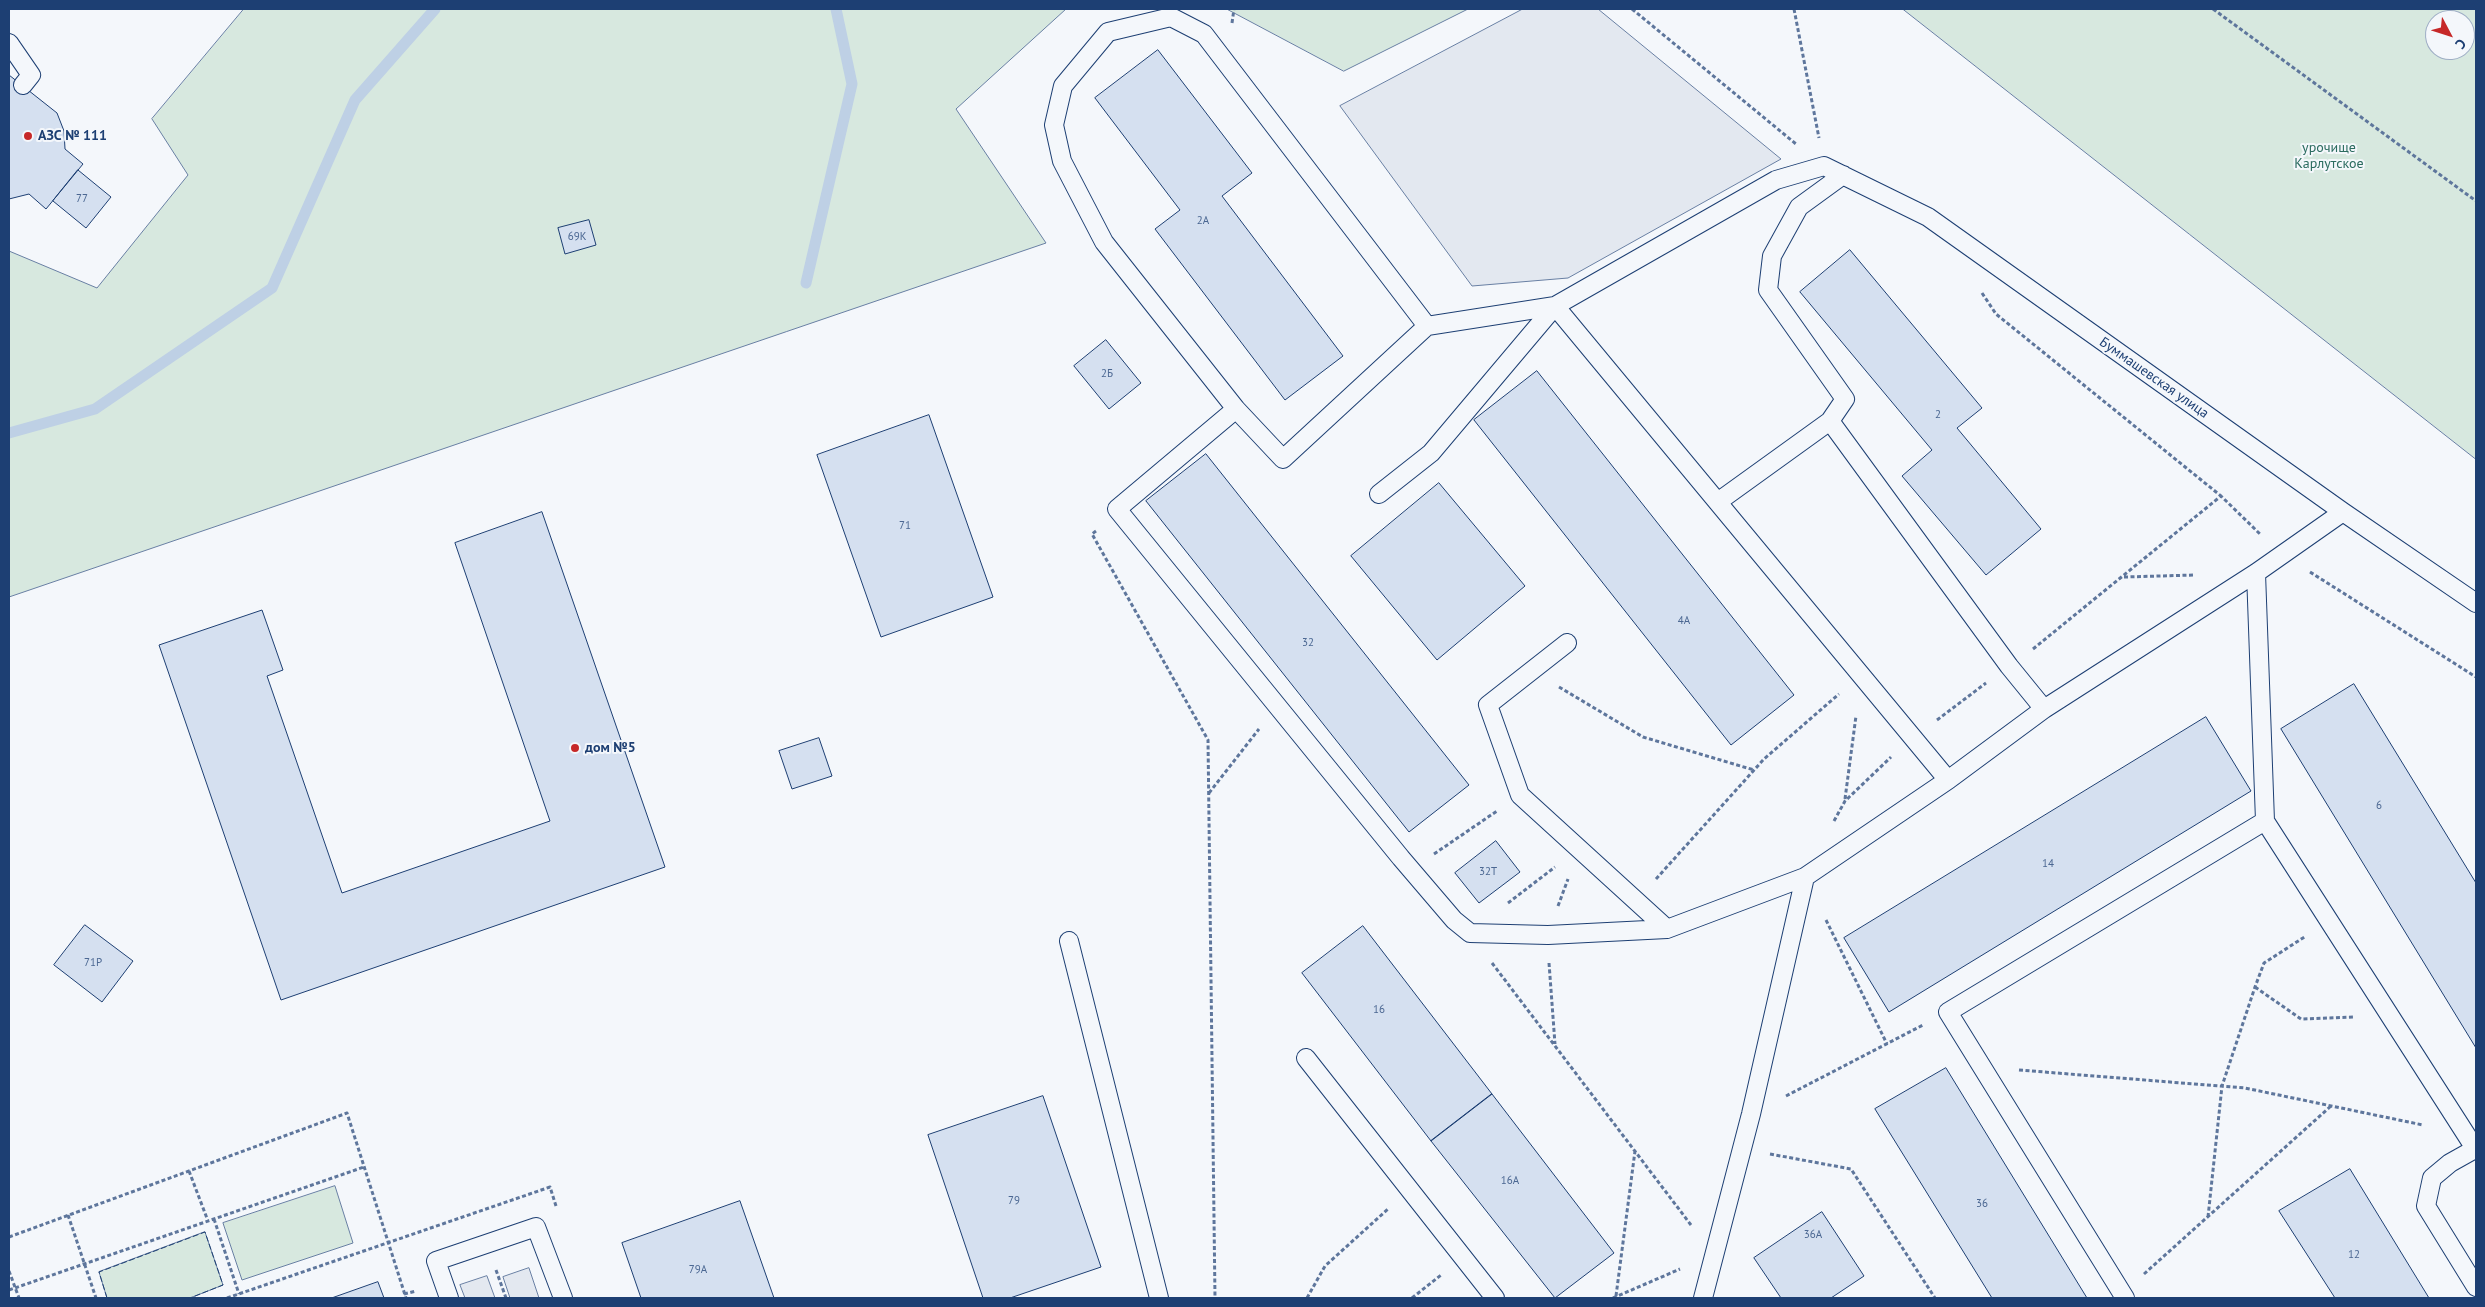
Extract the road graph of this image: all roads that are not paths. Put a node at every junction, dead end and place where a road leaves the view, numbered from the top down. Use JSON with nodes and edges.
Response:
{"nodes":[{"id":1,"x":9,"y":43,"type":"edge"},
{"id":2,"x":23,"y":85,"type":"dead end"},
{"id":3,"x":1843,"y":175,"type":"junction"},
{"id":4,"x":1555,"y":306,"type":"junction"},
{"id":5,"x":1427,"y":326,"type":"junction"},
{"id":6,"x":1236,"y":409,"type":"junction"},
{"id":7,"x":1830,"y":421,"type":"junction"},
{"id":8,"x":1378,"y":494,"type":"dead end"},
{"id":9,"x":1718,"y":501,"type":"junction"},
{"id":10,"x":2343,"y":512,"type":"junction"},
{"id":11,"x":2256,"y":573,"type":"junction"},
{"id":12,"x":2476,"y":603,"type":"edge"},
{"id":13,"x":1568,"y":643,"type":"dead end"},
{"id":14,"x":2044,"y":709,"type":"junction"},
{"id":15,"x":1948,"y":780,"type":"junction"},
{"id":16,"x":2265,"y":821,"type":"junction"},
{"id":17,"x":1805,"y":877,"type":"junction"},
{"id":18,"x":1668,"y":929,"type":"junction"},
{"id":19,"x":1069,"y":941,"type":"dead end"},
{"id":20,"x":1306,"y":1058,"type":"dead end"},
{"id":21,"x":2476,"y":1150,"type":"edge"},
{"id":22,"x":2476,"y":1286,"type":"edge"},
{"id":23,"x":2124,"y":1296,"type":"edge"},
{"id":24,"x":450,"y":1298,"type":"edge"},
{"id":25,"x":563,"y":1298,"type":"edge"},
{"id":26,"x":1159,"y":1298,"type":"edge"},
{"id":27,"x":1495,"y":1298,"type":"edge"},
{"id":28,"x":1703,"y":1298,"type":"edge"}],
"edges":[{"from":1,"to":2,"type":"lane"},
{"from":3,"to":4,"type":"lane","name":"Буммашевская улица"},
{"from":3,"to":7,"type":"lane"},
{"from":3,"to":10,"type":"lane","name":"Буммашевская улица"},
{"from":4,"to":5,"type":"lane"},
{"from":4,"to":8,"type":"lane"},
{"from":4,"to":9,"type":"lane"},
{"from":5,"to":6,"type":"lane"},
{"from":5,"to":6,"type":"lane"},
{"from":6,"to":18,"type":"lane"},
{"from":7,"to":9,"type":"lane"},
{"from":7,"to":14,"type":"lane"},
{"from":9,"to":15,"type":"lane"},
{"from":10,"to":11,"type":"lane"},
{"from":10,"to":12,"type":"lane","name":"Буммашевская улица"},
{"from":11,"to":14,"type":"lane"},
{"from":11,"to":16,"type":"lane"},
{"from":13,"to":18,"type":"lane"},
{"from":14,"to":15,"type":"lane"},
{"from":15,"to":17,"type":"lane"},
{"from":16,"to":21,"type":"lane"},
{"from":16,"to":23,"type":"lane"},
{"from":17,"to":18,"type":"lane"},
{"from":17,"to":28,"type":"lane"},
{"from":19,"to":26,"type":"lane"},
{"from":20,"to":27,"type":"lane"},
{"from":21,"to":22,"type":"lane"},
{"from":24,"to":25,"type":"lane"}]}
